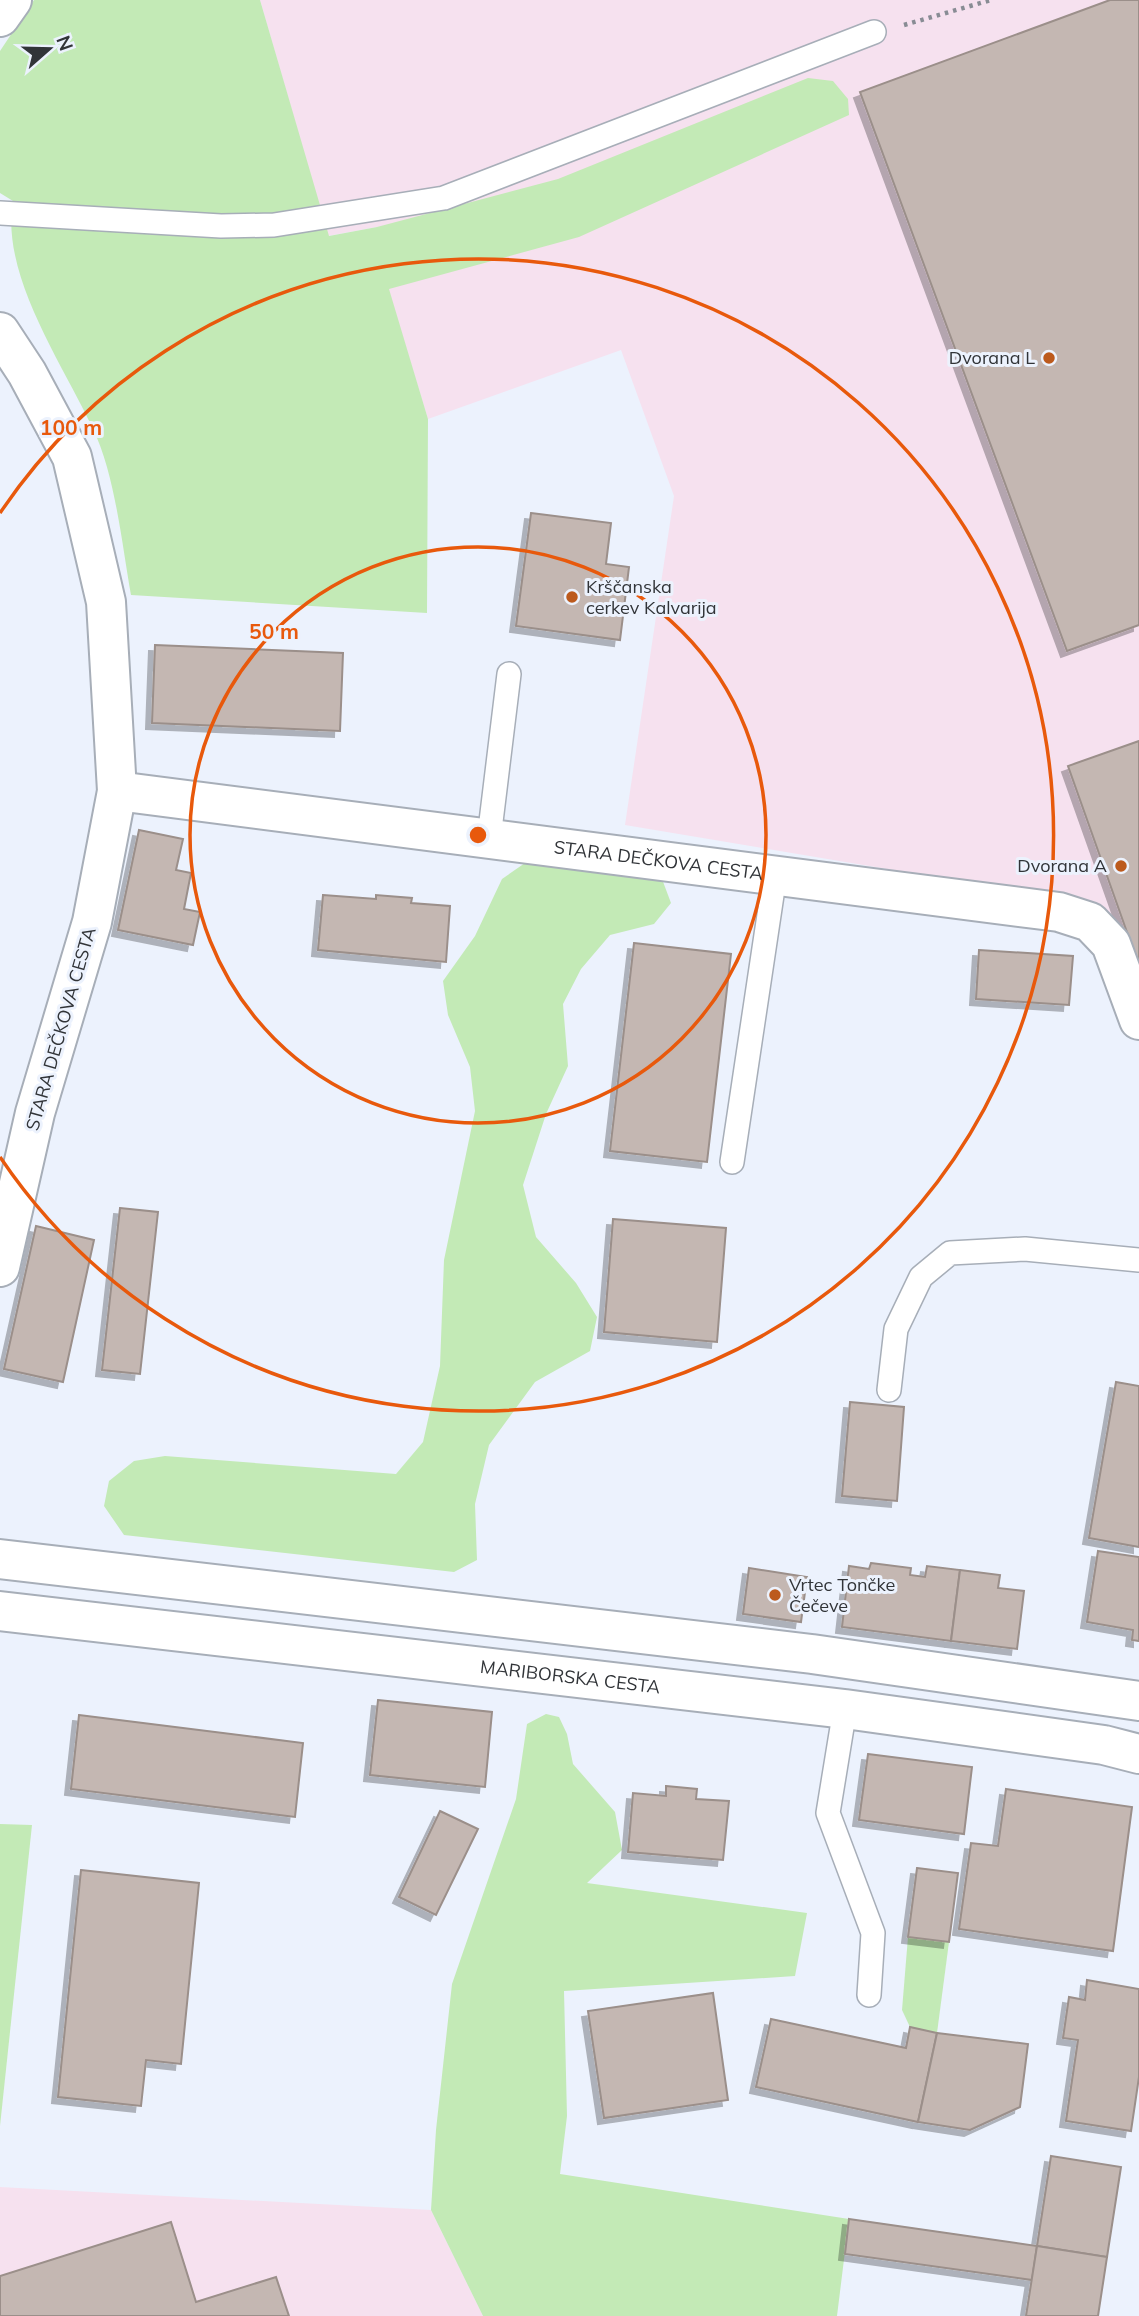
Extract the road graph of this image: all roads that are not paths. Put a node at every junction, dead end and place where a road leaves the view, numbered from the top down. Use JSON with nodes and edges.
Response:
{"nodes":[{"id":1,"x":12,"y":0,"type":"edge"},
{"id":2,"x":0,"y":17,"type":"edge"},
{"id":3,"x":874,"y":32,"type":"dead end"},
{"id":4,"x":0,"y":213,"type":"edge"},
{"id":5,"x":0,"y":332,"type":"edge"},
{"id":6,"x":509,"y":674,"type":"dead end"},
{"id":7,"x":117,"y":790,"type":"junction"},
{"id":8,"x":489,"y":838,"type":"junction"},
{"id":9,"x":775,"y":875,"type":"junction"},
{"id":10,"x":1139,"y":1020,"type":"edge"},
{"id":11,"x":732,"y":1162,"type":"dead end"},
{"id":12,"x":1139,"y":1260,"type":"edge"},
{"id":13,"x":0,"y":1267,"type":"edge"},
{"id":14,"x":889,"y":1391,"type":"dead end"},
{"id":15,"x":0,"y":1559,"type":"edge"},
{"id":16,"x":0,"y":1611,"type":"edge"},
{"id":17,"x":1139,"y":1701,"type":"edge"},
{"id":18,"x":845,"y":1709,"type":"junction"},
{"id":19,"x":1139,"y":1754,"type":"edge"},
{"id":20,"x":869,"y":1995,"type":"dead end"}],
"edges":[{"from":1,"to":2,"type":"main road"},
{"from":3,"to":4,"type":"lane"},
{"from":5,"to":7,"type":"main road","name":"STARA DEČKOVA CESTA"},
{"from":6,"to":8,"type":"lane"},
{"from":7,"to":8,"type":"main road","name":"STARA DEČKOVA CESTA"},
{"from":7,"to":13,"type":"main road","name":"STARA DEČKOVA CESTA"},
{"from":8,"to":9,"type":"main road","name":"STARA DEČKOVA CESTA"},
{"from":9,"to":10,"type":"main road","name":"STARA DEČKOVA CESTA"},
{"from":9,"to":11,"type":"lane"},
{"from":12,"to":14,"type":"lane"},
{"from":15,"to":17,"type":"main road"},
{"from":16,"to":18,"type":"main road","name":"MARIBORSKA CESTA"},
{"from":18,"to":19,"type":"main road","name":"MARIBORSKA CESTA"},
{"from":18,"to":20,"type":"lane"}]}
